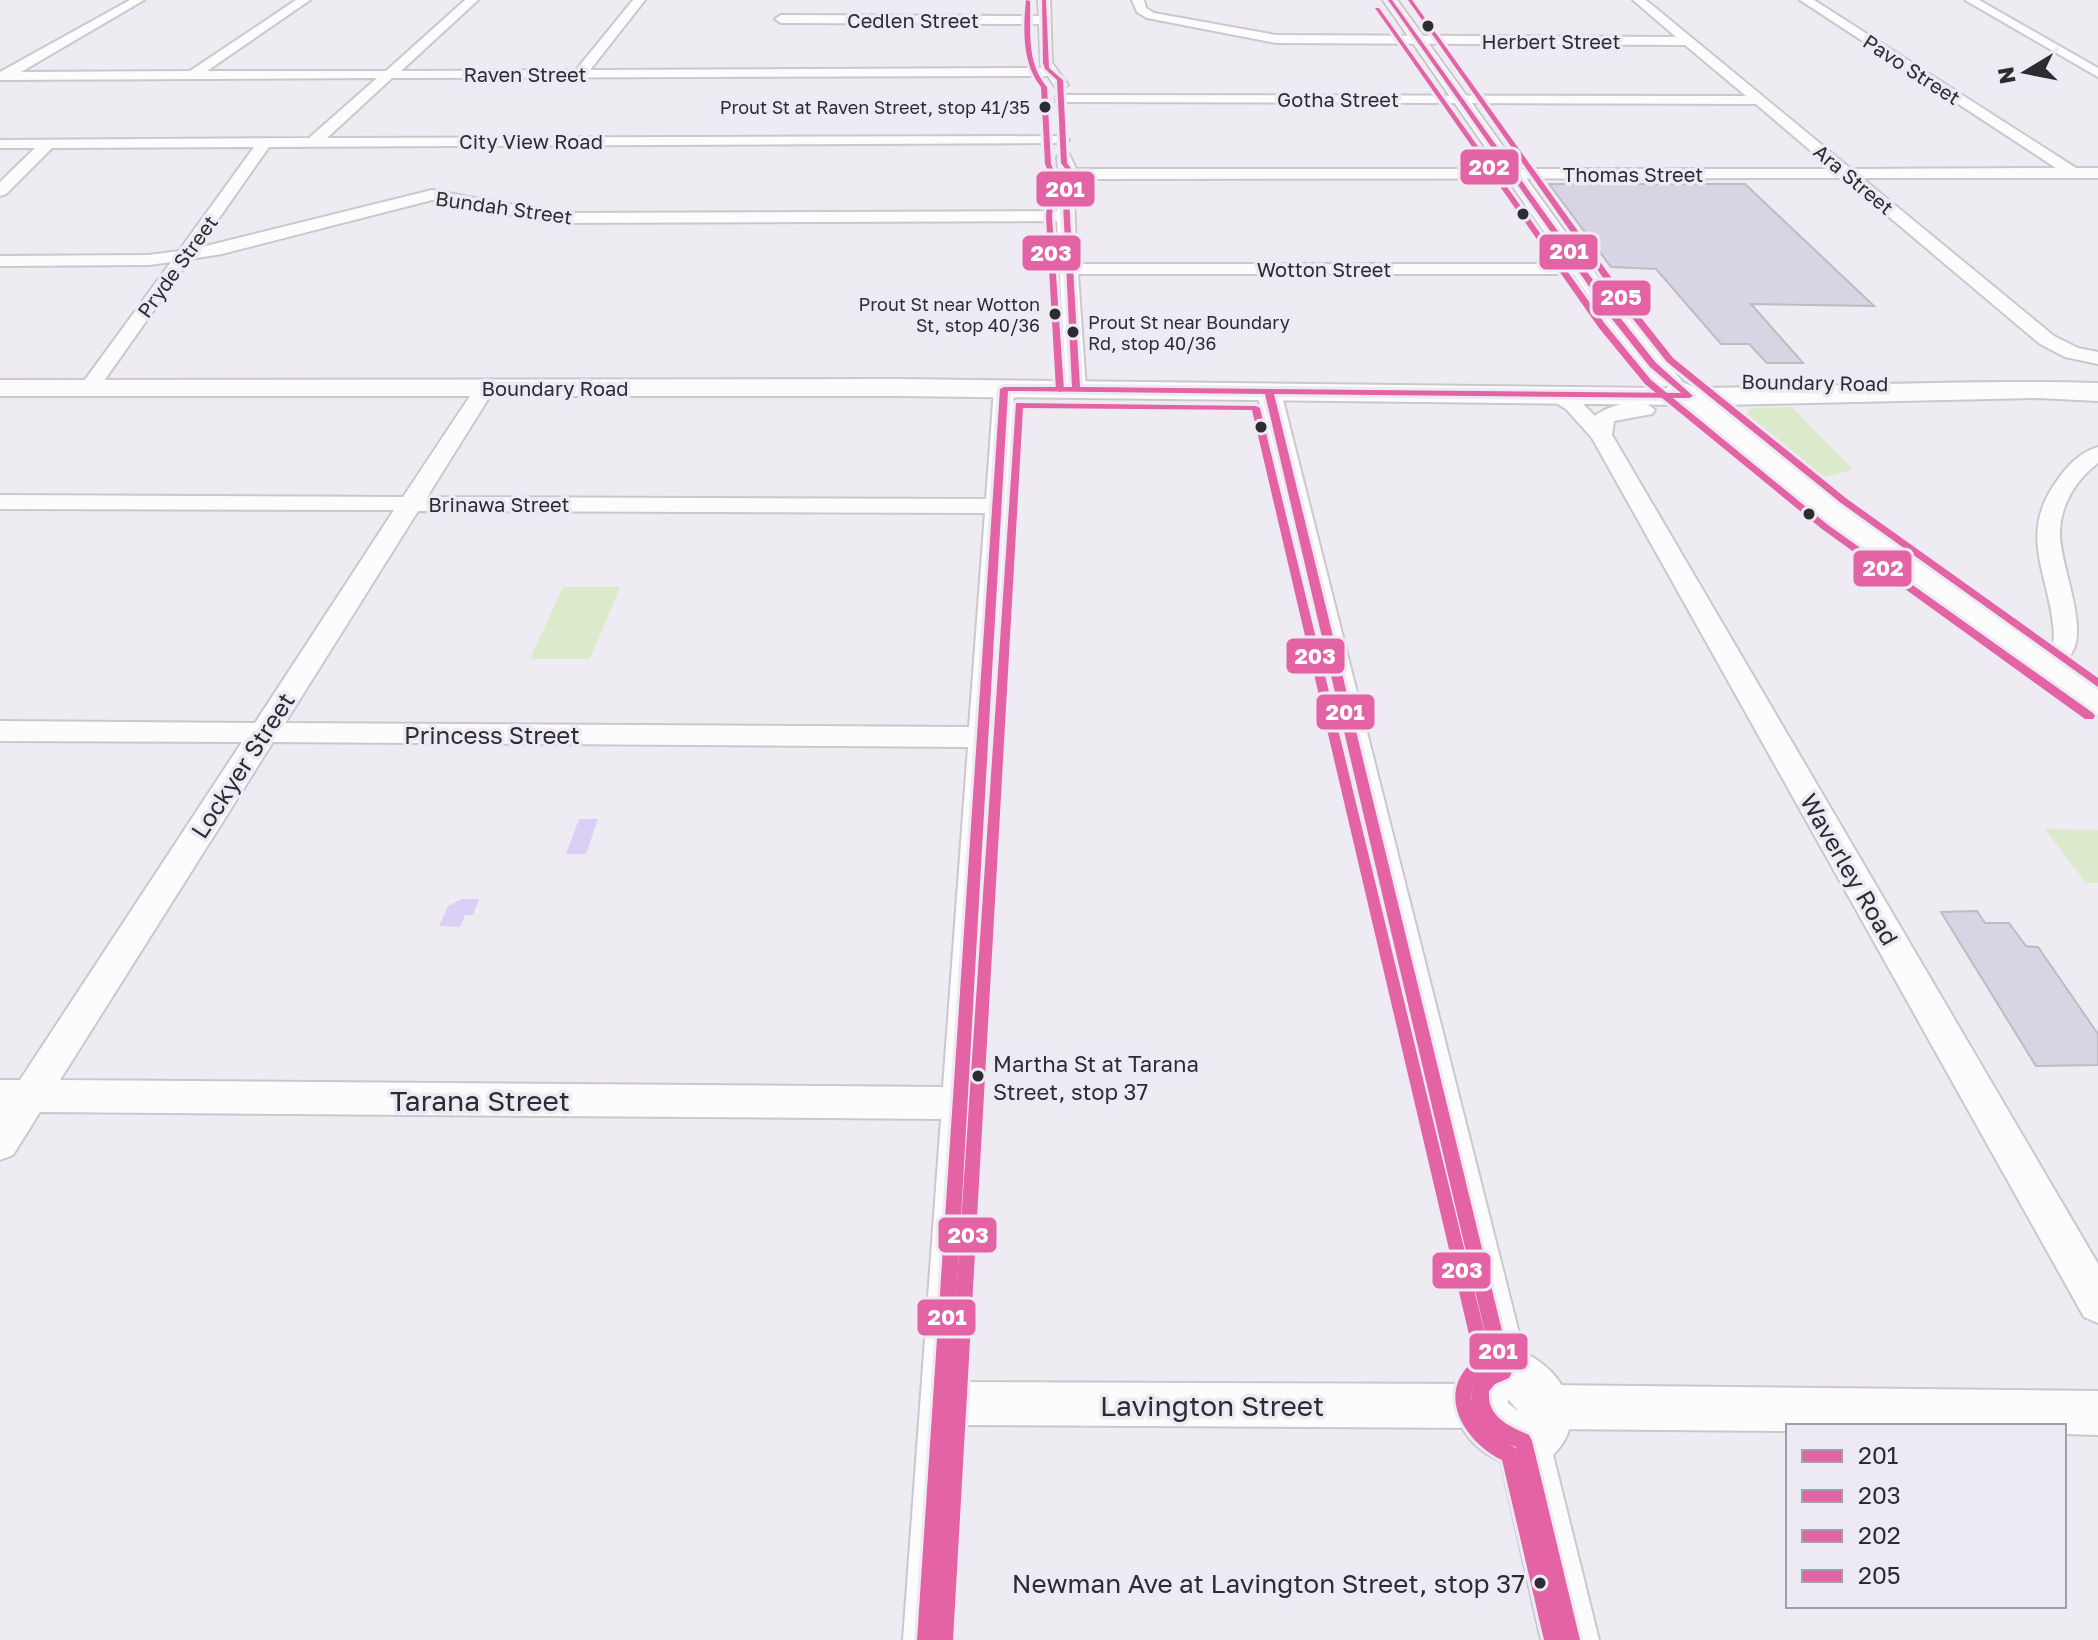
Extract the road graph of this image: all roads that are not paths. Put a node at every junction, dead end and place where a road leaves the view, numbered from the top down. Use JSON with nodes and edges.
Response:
{"nodes":[{"id":1,"x":138,"y":0,"type":"edge"},
{"id":2,"x":304,"y":0,"type":"edge"},
{"id":3,"x":472,"y":0,"type":"edge"},
{"id":4,"x":639,"y":0,"type":"edge"},
{"id":5,"x":1044,"y":0,"type":"edge"},
{"id":6,"x":1138,"y":0,"type":"edge"},
{"id":7,"x":1390,"y":0,"type":"edge"},
{"id":8,"x":1639,"y":0,"type":"edge"},
{"id":9,"x":1806,"y":0,"type":"edge"},
{"id":10,"x":1971,"y":0,"type":"edge"},
{"id":11,"x":781,"y":19,"type":"dead end"},
{"id":12,"x":1044,"y":20,"type":"junction"},
{"id":13,"x":1418,"y":40,"type":"junction"},
{"id":14,"x":1687,"y":41,"type":"junction"},
{"id":15,"x":1051,"y":72,"type":"junction"},
{"id":16,"x":2098,"y":73,"type":"edge"},
{"id":17,"x":389,"y":74,"type":"junction"},
{"id":18,"x":580,"y":74,"type":"junction"},
{"id":19,"x":193,"y":75,"type":"junction"},
{"id":20,"x":2,"y":76,"type":"edge"},
{"id":21,"x":1061,"y":99,"type":"junction"},
{"id":22,"x":1460,"y":99,"type":"junction"},
{"id":23,"x":1759,"y":100,"type":"junction"},
{"id":24,"x":1062,"y":140,"type":"junction"},
{"id":25,"x":314,"y":142,"type":"junction"},
{"id":26,"x":49,"y":143,"type":"junction"},
{"id":27,"x":265,"y":143,"type":"junction"},
{"id":28,"x":0,"y":144,"type":"edge"},
{"id":29,"x":2072,"y":173,"type":"junction"},
{"id":30,"x":2098,"y":173,"type":"edge"},
{"id":31,"x":1072,"y":174,"type":"junction"},
{"id":32,"x":1514,"y":174,"type":"junction"},
{"id":33,"x":1848,"y":174,"type":"junction"},
{"id":34,"x":2098,"y":190,"type":"edge"},
{"id":35,"x":0,"y":191,"type":"edge"},
{"id":36,"x":1065,"y":216,"type":"junction"},
{"id":37,"x":185,"y":255,"type":"junction"},
{"id":38,"x":0,"y":261,"type":"edge"},
{"id":39,"x":1068,"y":269,"type":"junction"},
{"id":40,"x":1581,"y":269,"type":"junction"},
{"id":41,"x":2098,"y":358,"type":"edge"},
{"id":42,"x":0,"y":388,"type":"edge"},
{"id":43,"x":89,"y":388,"type":"junction"},
{"id":44,"x":485,"y":388,"type":"junction"},
{"id":45,"x":1679,"y":388,"type":"junction"},
{"id":46,"x":1004,"y":389,"type":"junction"},
{"id":47,"x":1076,"y":389,"type":"junction"},
{"id":48,"x":1111,"y":390,"type":"junction"},
{"id":49,"x":1269,"y":392,"type":"junction"},
{"id":50,"x":2098,"y":392,"type":"edge"},
{"id":51,"x":1554,"y":396,"type":"junction"},
{"id":52,"x":1611,"y":396,"type":"junction"},
{"id":53,"x":1645,"y":410,"type":"junction"},
{"id":54,"x":1601,"y":435,"type":"junction"},
{"id":55,"x":2098,"y":454,"type":"edge"},
{"id":56,"x":1769,"y":463,"type":"junction"},
{"id":57,"x":0,"y":502,"type":"edge"},
{"id":58,"x":410,"y":504,"type":"junction"},
{"id":59,"x":998,"y":506,"type":"junction"},
{"id":60,"x":2042,"y":661,"type":"junction"},
{"id":61,"x":2098,"y":703,"type":"edge"},
{"id":62,"x":0,"y":731,"type":"edge"},
{"id":63,"x":263,"y":732,"type":"junction"},
{"id":64,"x":983,"y":737,"type":"junction"},
{"id":65,"x":15,"y":1096,"type":"edge"},
{"id":66,"x":960,"y":1103,"type":"junction"},
{"id":67,"x":0,"y":1143,"type":"edge"},
{"id":68,"x":2098,"y":1303,"type":"edge"},
{"id":69,"x":1492,"y":1389,"type":"junction"},
{"id":70,"x":943,"y":1403,"type":"junction"},
{"id":71,"x":2098,"y":1413,"type":"edge"},
{"id":72,"x":1534,"y":1424,"type":"junction"},
{"id":73,"x":927,"y":1640,"type":"edge"},
{"id":74,"x":1570,"y":1640,"type":"edge"}],
"edges":[{"from":1,"to":20,"type":"street"},
{"from":2,"to":19,"type":"street"},
{"from":3,"to":17,"type":"street"},
{"from":4,"to":18,"type":"street"},
{"from":5,"to":12,"type":"street"},
{"from":6,"to":13,"type":"street","name":"Herbert Street"},
{"from":7,"to":13,"type":"street"},
{"from":8,"to":14,"type":"street","name":"Ara Street"},
{"from":9,"to":29,"type":"street","name":"Pavo Street"},
{"from":10,"to":16,"type":"street"},
{"from":11,"to":12,"type":"street","name":"Cedlen Street"},
{"from":12,"to":15,"type":"street"},
{"from":13,"to":14,"type":"street","name":"Herbert Street"},
{"from":13,"to":22,"type":"street"},
{"from":14,"to":23,"type":"street","name":"Ara Street"},
{"from":15,"to":18,"type":"street","name":"Raven Street"},
{"from":15,"to":21,"type":"street"},
{"from":17,"to":18,"type":"street","name":"Raven Street"},
{"from":17,"to":19,"type":"street","name":"Raven Street"},
{"from":17,"to":25,"type":"street"},
{"from":19,"to":20,"type":"street","name":"Raven Street"},
{"from":21,"to":22,"type":"street","name":"Gotha Street"},
{"from":21,"to":24,"type":"street"},
{"from":22,"to":23,"type":"street","name":"Gotha Street"},
{"from":22,"to":32,"type":"street"},
{"from":23,"to":33,"type":"street","name":"Ara Street"},
{"from":24,"to":25,"type":"street","name":"City View Road"},
{"from":24,"to":31,"type":"street"},
{"from":25,"to":27,"type":"street","name":"City View Road"},
{"from":26,"to":27,"type":"street","name":"City View Road"},
{"from":26,"to":28,"type":"street","name":"City View Road"},
{"from":26,"to":35,"type":"street"},
{"from":27,"to":37,"type":"street","name":"Pryde Street"},
{"from":29,"to":30,"type":"street","name":"Thomas Street"},
{"from":29,"to":33,"type":"street","name":"Thomas Street"},
{"from":29,"to":34,"type":"street","name":"Pavo Street"},
{"from":31,"to":32,"type":"street","name":"Thomas Street"},
{"from":31,"to":36,"type":"street"},
{"from":32,"to":33,"type":"street","name":"Thomas Street"},
{"from":32,"to":40,"type":"street"},
{"from":33,"to":41,"type":"street","name":"Ara Street"},
{"from":36,"to":37,"type":"street","name":"Bundah Street"},
{"from":36,"to":39,"type":"street"},
{"from":37,"to":38,"type":"street","name":"Bundah Street"},
{"from":37,"to":43,"type":"street","name":"Pryde Street"},
{"from":39,"to":40,"type":"street","name":"Wotton Street"},
{"from":39,"to":47,"type":"street"},
{"from":40,"to":45,"type":"street"},
{"from":42,"to":43,"type":"main road","name":"Boundary Road"},
{"from":43,"to":44,"type":"main road","name":"Boundary Road"},
{"from":44,"to":46,"type":"main road","name":"Boundary Road"},
{"from":44,"to":58,"type":"street","name":"Lockyer Street"},
{"from":45,"to":48,"type":"main road","name":"Boundary Road"},
{"from":45,"to":50,"type":"main road","name":"Boundary Road"},
{"from":45,"to":52,"type":"main road","name":"Boundary Road"},
{"from":45,"to":56,"type":"main road"},
{"from":46,"to":47,"type":"main road","name":"Boundary Road"},
{"from":46,"to":59,"type":"street"},
{"from":47,"to":48,"type":"main road","name":"Boundary Road"},
{"from":48,"to":49,"type":"main road","name":"Boundary Road"},
{"from":49,"to":51,"type":"main road","name":"Boundary Road"},
{"from":49,"to":69,"type":"street"},
{"from":51,"to":52,"type":"main road","name":"Boundary Road"},
{"from":51,"to":54,"type":"street","name":"Waverley Road"},
{"from":52,"to":53,"type":"main road"},
{"from":53,"to":54,"type":"street"},
{"from":53,"to":56,"type":"main road"},
{"from":54,"to":68,"type":"street","name":"Waverley Road"},
{"from":55,"to":60,"type":"street"},
{"from":56,"to":60,"type":"main road"},
{"from":57,"to":58,"type":"street","name":"Brinawa Street"},
{"from":58,"to":59,"type":"street","name":"Brinawa Street"},
{"from":58,"to":63,"type":"street","name":"Lockyer Street"},
{"from":59,"to":64,"type":"street"},
{"from":60,"to":61,"type":"main road"},
{"from":62,"to":63,"type":"street","name":"Princess Street"},
{"from":63,"to":64,"type":"street","name":"Princess Street"},
{"from":63,"to":65,"type":"street","name":"Lockyer Street"},
{"from":64,"to":66,"type":"street"},
{"from":65,"to":66,"type":"street","name":"Tarana Street"},
{"from":65,"to":67,"type":"street","name":"Lockyer Street"},
{"from":66,"to":70,"type":"street"},
{"from":69,"to":70,"type":"street","name":"Lavington Street"},
{"from":69,"to":72,"type":"street"},
{"from":70,"to":73,"type":"street"},
{"from":71,"to":72,"type":"street"},
{"from":72,"to":74,"type":"street"}]}
